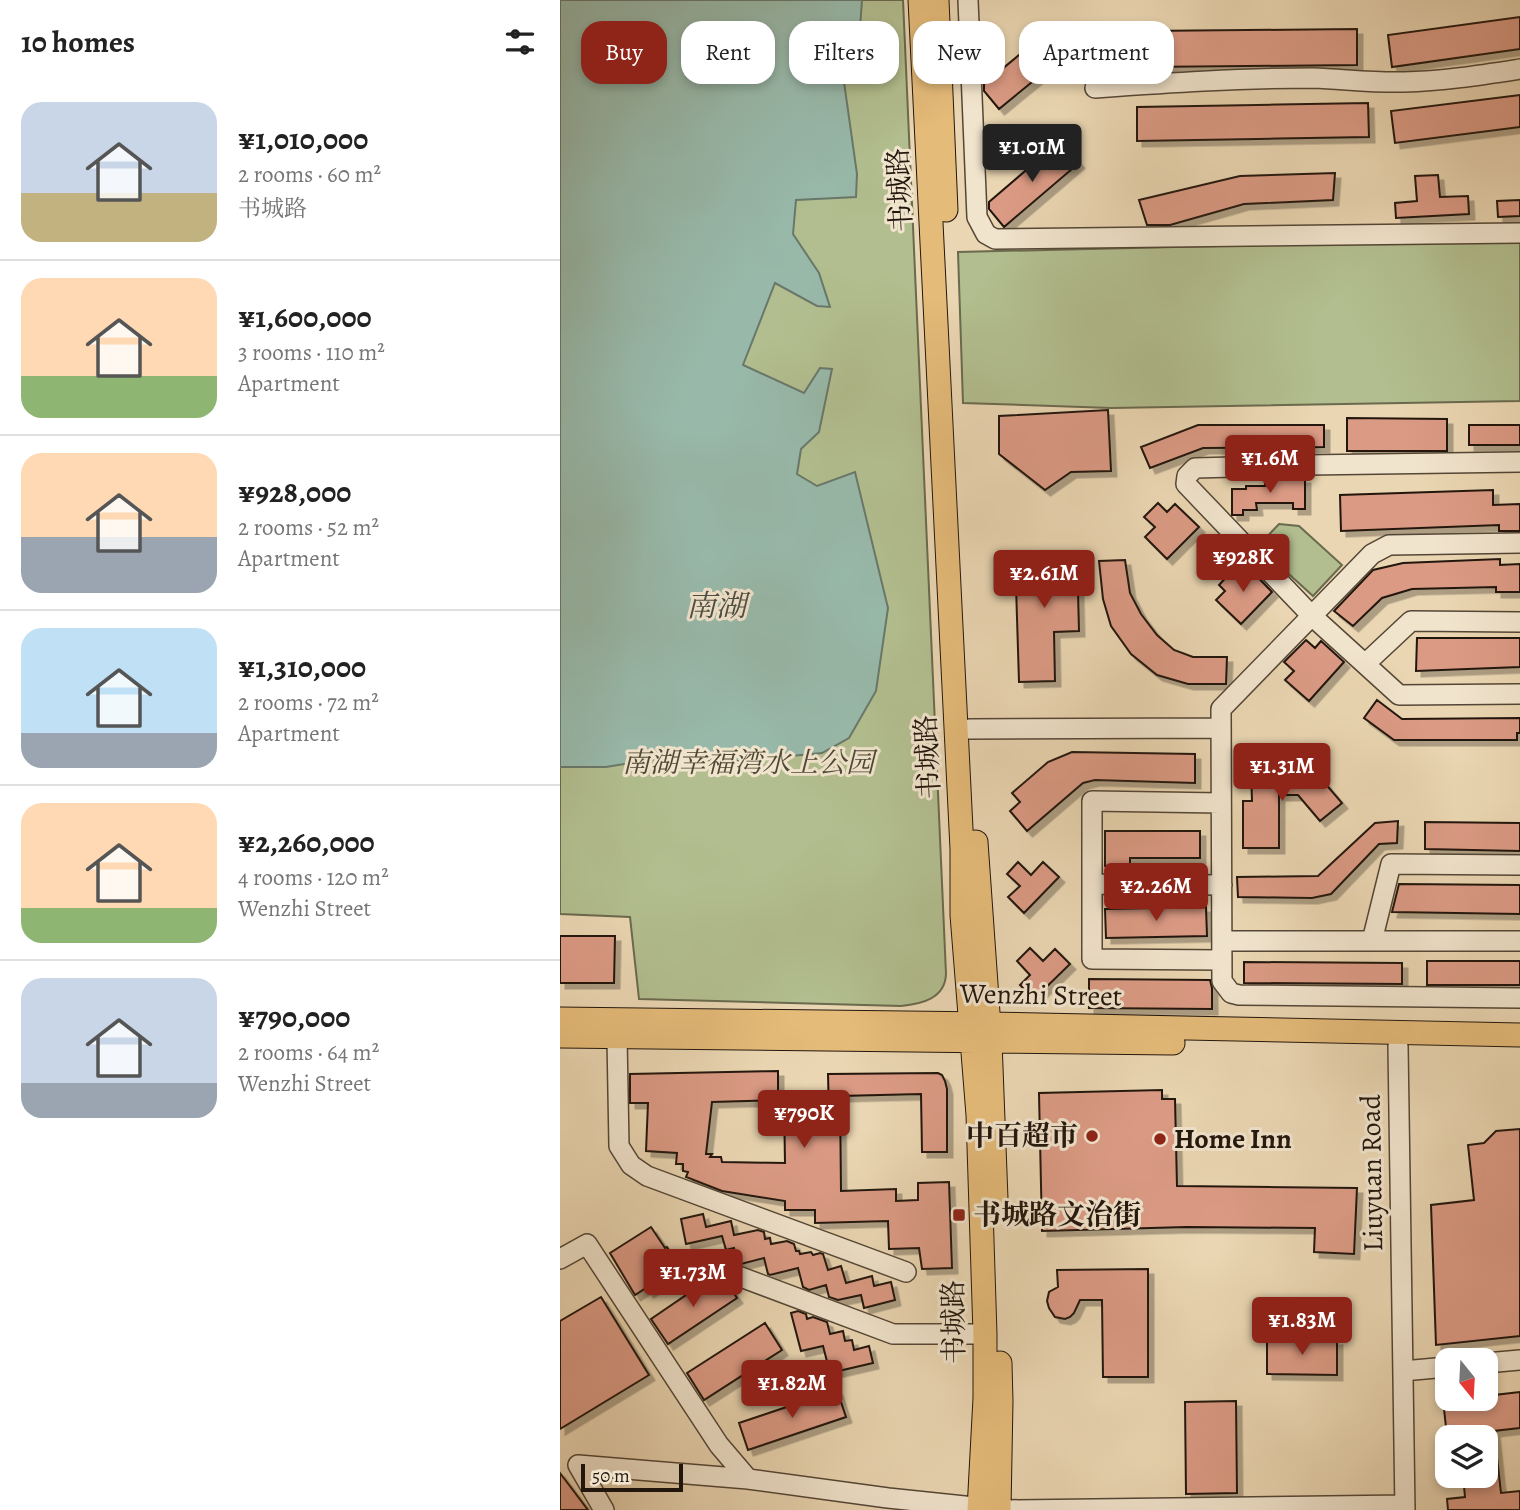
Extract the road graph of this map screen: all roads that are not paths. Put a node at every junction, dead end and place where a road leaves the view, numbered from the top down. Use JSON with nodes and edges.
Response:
{"nodes":[{"id":1,"x":920,"y":0,"type":"edge"},
{"id":2,"x":937,"y":0,"type":"edge"},
{"id":3,"x":968,"y":0,"type":"edge"},
{"id":4,"x":1520,"y":69,"type":"edge"},
{"id":5,"x":1095,"y":88,"type":"dead end"},
{"id":6,"x":1520,"y":233,"type":"edge"},
{"id":7,"x":1520,"y":462,"type":"edge"},
{"id":8,"x":1520,"y":543,"type":"edge"},
{"id":9,"x":1312,"y":616,"type":"junction"},
{"id":10,"x":1520,"y":622,"type":"edge"},
{"id":11,"x":1365,"y":664,"type":"junction"},
{"id":12,"x":1520,"y":694,"type":"edge"},
{"id":13,"x":1221,"y":728,"type":"junction"},
{"id":14,"x":969,"y":729,"type":"junction"},
{"id":15,"x":1221,"y":803,"type":"junction"},
{"id":16,"x":1520,"y":864,"type":"edge"},
{"id":17,"x":1092,"y":884,"type":"junction"},
{"id":18,"x":1222,"y":885,"type":"junction"},
{"id":19,"x":1520,"y":940,"type":"edge"},
{"id":20,"x":1372,"y":941,"type":"junction"},
{"id":21,"x":1222,"y":951,"type":"junction"},
{"id":22,"x":1520,"y":998,"type":"edge"},
{"id":23,"x":560,"y":1019,"type":"edge"},
{"id":24,"x":980,"y":1032,"type":"junction"},
{"id":25,"x":1520,"y":1034,"type":"edge"},
{"id":26,"x":560,"y":1036,"type":"edge"},
{"id":27,"x":617,"y":1038,"type":"junction"},
{"id":28,"x":1398,"y":1046,"type":"junction"},
{"id":29,"x":1520,"y":1047,"type":"edge"},
{"id":30,"x":560,"y":1259,"type":"edge"},
{"id":31,"x":698,"y":1261,"type":"dead end"},
{"id":32,"x":906,"y":1272,"type":"dead end"},
{"id":33,"x":985,"y":1334,"type":"junction"},
{"id":34,"x":1520,"y":1360,"type":"edge"},
{"id":35,"x":1498,"y":1362,"type":"edge"},
{"id":36,"x":1435,"y":1368,"type":"edge"},
{"id":37,"x":1403,"y":1371,"type":"junction"},
{"id":38,"x":748,"y":1479,"type":"junction"},
{"id":39,"x":1405,"y":1508,"type":"edge"},
{"id":40,"x":604,"y":1510,"type":"edge"},
{"id":41,"x":989,"y":1510,"type":"edge"},
{"id":42,"x":1007,"y":1510,"type":"edge"}],
"edges":[{"from":1,"to":24,"type":"main road","name":"书城路"},
{"from":2,"to":14,"type":"main road","name":"书城路"},
{"from":3,"to":6,"type":"street"},
{"from":4,"to":5,"type":"street"},
{"from":7,"to":9,"type":"street"},
{"from":8,"to":9,"type":"street"},
{"from":9,"to":11,"type":"street"},
{"from":9,"to":13,"type":"street"},
{"from":10,"to":11,"type":"street"},
{"from":11,"to":12,"type":"street"},
{"from":13,"to":14,"type":"street"},
{"from":13,"to":15,"type":"street"},
{"from":14,"to":24,"type":"main road","name":"书城路"},
{"from":15,"to":17,"type":"street"},
{"from":15,"to":18,"type":"street"},
{"from":16,"to":20,"type":"street"},
{"from":17,"to":18,"type":"street"},
{"from":17,"to":21,"type":"street"},
{"from":18,"to":21,"type":"street"},
{"from":19,"to":20,"type":"street"},
{"from":20,"to":21,"type":"street"},
{"from":21,"to":22,"type":"street"},
{"from":23,"to":24,"type":"main road","name":"Wenzhi Street"},
{"from":24,"to":25,"type":"main road","name":"Wenzhi Street"},
{"from":24,"to":27,"type":"main road","name":"Wenzhi Street"},
{"from":24,"to":28,"type":"main road","name":"Wenzhi Street"},
{"from":24,"to":33,"type":"main road","name":"书城路"},
{"from":24,"to":41,"type":"main road","name":"书城路"},
{"from":26,"to":27,"type":"main road","name":"Wenzhi Street"},
{"from":27,"to":32,"type":"street"},
{"from":28,"to":29,"type":"main road","name":"Wenzhi Street"},
{"from":28,"to":37,"type":"street","name":"Liuyuan Road"},
{"from":30,"to":38,"type":"street"},
{"from":31,"to":33,"type":"street"},
{"from":33,"to":41,"type":"main road","name":"书城路"},
{"from":34,"to":35,"type":"street"},
{"from":36,"to":37,"type":"street"},
{"from":37,"to":39,"type":"street","name":"Liuyuan Road"},
{"from":38,"to":40,"type":"street"},
{"from":38,"to":41,"type":"street"},
{"from":39,"to":42,"type":"street"}]}
